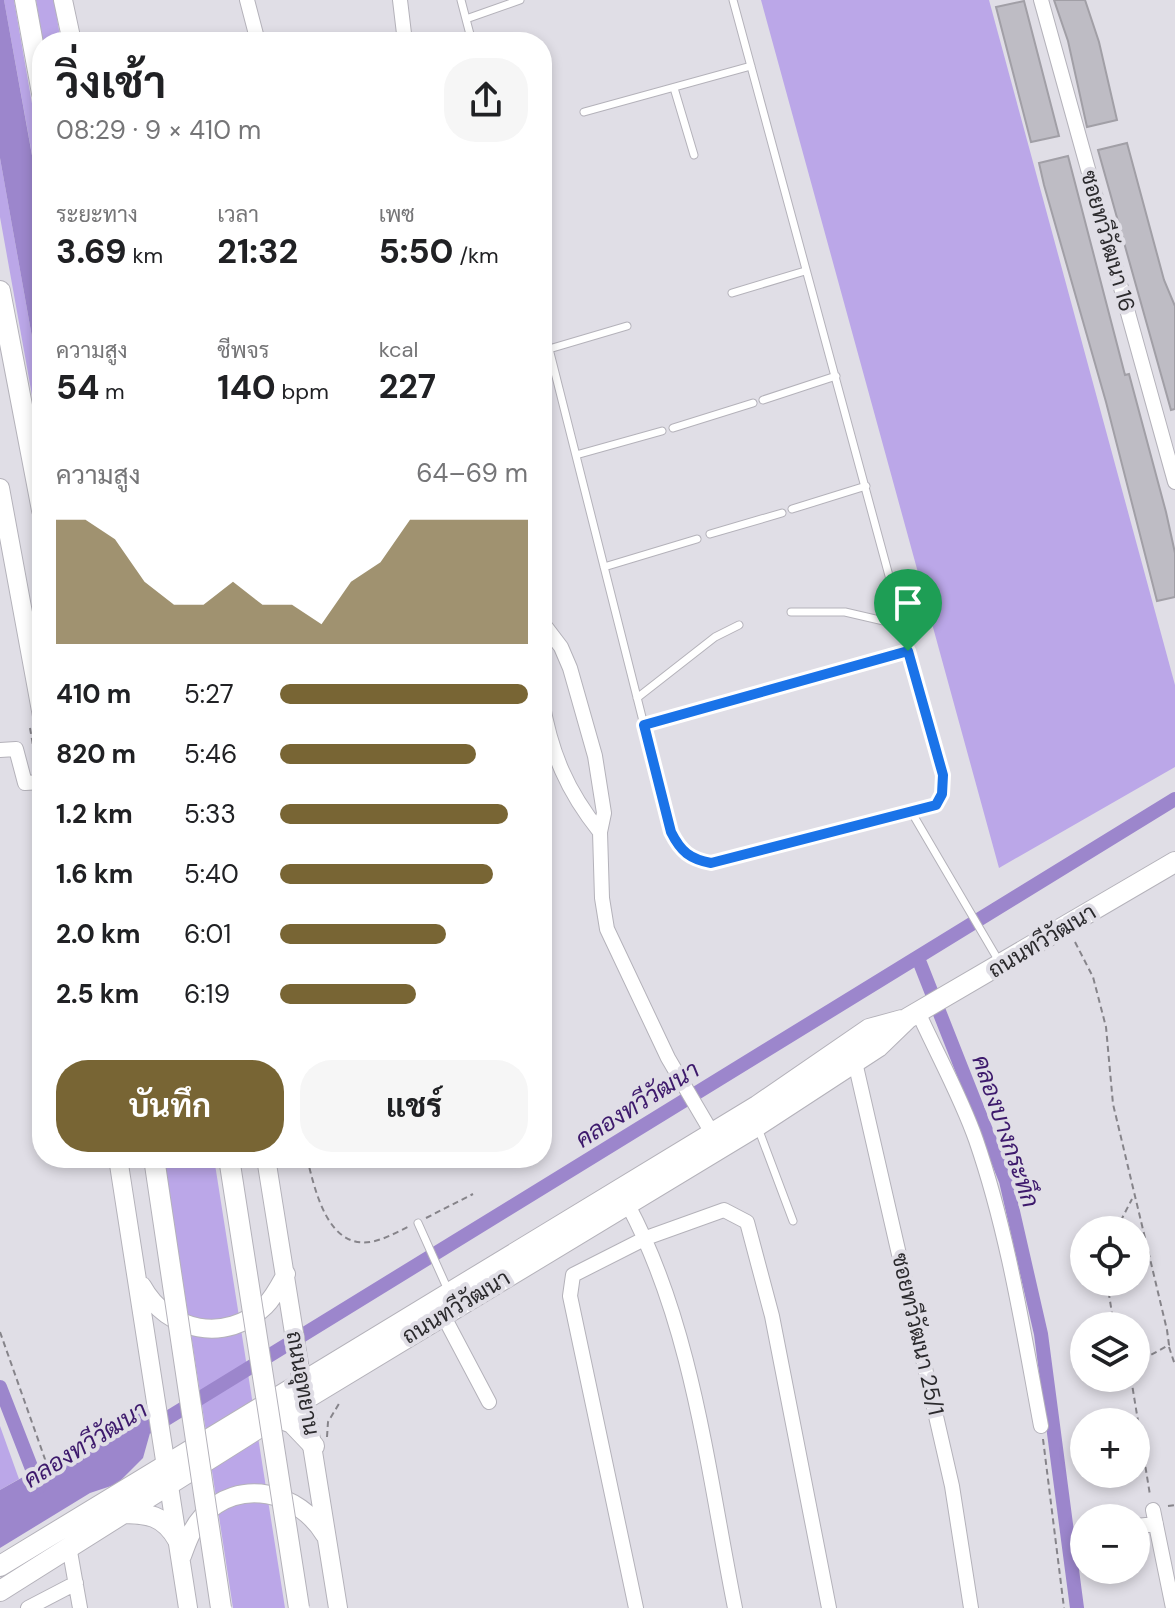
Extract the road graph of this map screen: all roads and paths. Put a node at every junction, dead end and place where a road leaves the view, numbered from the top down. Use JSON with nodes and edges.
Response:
{"nodes":[{"id":1,"x":25,"y":0,"type":"edge"},
{"id":2,"x":63,"y":0,"type":"edge"},
{"id":3,"x":247,"y":0,"type":"edge"},
{"id":4,"x":400,"y":0,"type":"edge"},
{"id":5,"x":461,"y":0,"type":"edge"},
{"id":6,"x":520,"y":0,"type":"edge"},
{"id":7,"x":733,"y":0,"type":"edge"},
{"id":8,"x":1041,"y":0,"type":"edge"},
{"id":9,"x":466,"y":19,"type":"junction"},
{"id":10,"x":70,"y":32,"type":"edge"},
{"id":11,"x":255,"y":32,"type":"edge"},
{"id":12,"x":404,"y":32,"type":"edge"},
{"id":13,"x":469,"y":32,"type":"edge"},
{"id":14,"x":32,"y":38,"type":"edge"},
{"id":15,"x":751,"y":66,"type":"junction"},
{"id":16,"x":674,"y":88,"type":"junction"},
{"id":17,"x":584,"y":112,"type":"dead end"},
{"id":18,"x":694,"y":155,"type":"dead end"},
{"id":19,"x":805,"y":271,"type":"junction"},
{"id":20,"x":0,"y":291,"type":"edge"},
{"id":21,"x":732,"y":293,"type":"dead end"},
{"id":22,"x":627,"y":326,"type":"dead end"},
{"id":23,"x":0,"y":336,"type":"edge"},
{"id":24,"x":552,"y":348,"type":"edge"},
{"id":25,"x":552,"y":361,"type":"edge"},
{"id":26,"x":13,"y":366,"type":"junction"},
{"id":27,"x":836,"y":376,"type":"junction"},
{"id":28,"x":763,"y":400,"type":"dead end"},
{"id":29,"x":753,"y":403,"type":"dead end"},
{"id":30,"x":673,"y":428,"type":"dead end"},
{"id":31,"x":662,"y":431,"type":"dead end"},
{"id":32,"x":576,"y":455,"type":"junction"},
{"id":33,"x":32,"y":460,"type":"edge"},
{"id":34,"x":1175,"y":482,"type":"edge"},
{"id":35,"x":866,"y":486,"type":"junction"},
{"id":36,"x":0,"y":488,"type":"edge"},
{"id":37,"x":792,"y":509,"type":"dead end"},
{"id":38,"x":782,"y":513,"type":"dead end"},
{"id":39,"x":2,"y":514,"type":"edge"},
{"id":40,"x":710,"y":534,"type":"dead end"},
{"id":41,"x":697,"y":539,"type":"dead end"},
{"id":42,"x":604,"y":567,"type":"junction"},
{"id":43,"x":791,"y":612,"type":"dead end"},
{"id":44,"x":739,"y":625,"type":"dead end"},
{"id":45,"x":901,"y":625,"type":"junction"},
{"id":46,"x":552,"y":635,"type":"edge"},
{"id":47,"x":908,"y":651,"type":"junction"},
{"id":48,"x":32,"y":666,"type":"edge"},
{"id":49,"x":637,"y":698,"type":"junction"},
{"id":50,"x":644,"y":725,"type":"junction"},
{"id":51,"x":552,"y":740,"type":"edge"},
{"id":52,"x":0,"y":750,"type":"edge"},
{"id":53,"x":32,"y":783,"type":"edge"},
{"id":54,"x":912,"y":813,"type":"junction"},
{"id":55,"x":600,"y":832,"type":"junction"},
{"id":56,"x":1173,"y":868,"type":"edge"},
{"id":57,"x":1068,"y":926,"type":"junction"},
{"id":58,"x":1001,"y":966,"type":"junction"},
{"id":59,"x":925,"y":1009,"type":"junction"},
{"id":60,"x":855,"y":1062,"type":"junction"},
{"id":61,"x":757,"y":1126,"type":"junction"},
{"id":62,"x":712,"y":1133,"type":"junction"},
{"id":63,"x":120,"y":1168,"type":"edge"},
{"id":64,"x":155,"y":1168,"type":"edge"},
{"id":65,"x":231,"y":1168,"type":"edge"},
{"id":66,"x":268,"y":1168,"type":"edge"},
{"id":67,"x":309,"y":1168,"type":"edge"},
{"id":68,"x":473,"y":1194,"type":"dead end"},
{"id":69,"x":1133,"y":1198,"type":"junction"},
{"id":70,"x":628,"y":1205,"type":"junction"},
{"id":71,"x":1123,"y":1216,"type":"edge"},
{"id":72,"x":793,"y":1221,"type":"dead end"},
{"id":73,"x":418,"y":1223,"type":"junction"},
{"id":74,"x":646,"y":1238,"type":"junction"},
{"id":75,"x":286,"y":1274,"type":"junction"},
{"id":76,"x":139,"y":1280,"type":"junction"},
{"id":77,"x":446,"y":1285,"type":"junction"},
{"id":78,"x":443,"y":1315,"type":"junction"},
{"id":79,"x":0,"y":1332,"type":"edge"},
{"id":80,"x":1169,"y":1345,"type":"junction"},
{"id":81,"x":1150,"y":1355,"type":"edge"},
{"id":82,"x":1175,"y":1365,"type":"edge"},
{"id":83,"x":303,"y":1384,"type":"junction"},
{"id":84,"x":1133,"y":1392,"type":"edge"},
{"id":85,"x":489,"y":1402,"type":"dead end"},
{"id":86,"x":150,"y":1403,"type":"junction"},
{"id":87,"x":276,"y":1417,"type":"junction"},
{"id":88,"x":1041,"y":1426,"type":"joint"},
{"id":89,"x":314,"y":1446,"type":"junction"},
{"id":90,"x":167,"y":1466,"type":"junction"},
{"id":91,"x":120,"y":1513,"type":"junction"},
{"id":92,"x":1155,"y":1517,"type":"junction"},
{"id":93,"x":1150,"y":1519,"type":"edge"},
{"id":94,"x":328,"y":1539,"type":"junction"},
{"id":95,"x":69,"y":1546,"type":"junction"},
{"id":96,"x":180,"y":1549,"type":"junction"},
{"id":97,"x":0,"y":1566,"type":"edge"},
{"id":98,"x":76,"y":1583,"type":"junction"},
{"id":99,"x":0,"y":1591,"type":"edge"},
{"id":100,"x":28,"y":1608,"type":"edge"},
{"id":101,"x":80,"y":1608,"type":"edge"},
{"id":102,"x":188,"y":1608,"type":"edge"},
{"id":103,"x":221,"y":1608,"type":"edge"},
{"id":104,"x":299,"y":1608,"type":"edge"},
{"id":105,"x":338,"y":1608,"type":"edge"},
{"id":106,"x":636,"y":1608,"type":"edge"},
{"id":107,"x":735,"y":1608,"type":"edge"},
{"id":108,"x":829,"y":1608,"type":"edge"},
{"id":109,"x":971,"y":1608,"type":"edge"},
{"id":110,"x":1064,"y":1608,"type":"edge"},
{"id":111,"x":1173,"y":1608,"type":"edge"}],
"edges":[{"from":1,"to":14,"type":"main road"},
{"from":2,"to":10,"type":"street"},
{"from":3,"to":11,"type":"street"},
{"from":4,"to":12,"type":"street"},
{"from":5,"to":9,"type":"lane"},
{"from":6,"to":9,"type":"lane"},
{"from":7,"to":15,"type":"lane"},
{"from":8,"to":34,"type":"street","name":"ซอยทวีวัฒนา 16"},
{"from":9,"to":13,"type":"lane"},
{"from":15,"to":16,"type":"lane"},
{"from":15,"to":19,"type":"lane"},
{"from":16,"to":17,"type":"lane"},
{"from":16,"to":18,"type":"lane"},
{"from":19,"to":21,"type":"lane"},
{"from":19,"to":27,"type":"lane"},
{"from":20,"to":26,"type":"main road"},
{"from":22,"to":24,"type":"lane"},
{"from":23,"to":26,"type":"main road"},
{"from":25,"to":32,"type":"lane"},
{"from":26,"to":33,"type":"main road"},
{"from":27,"to":28,"type":"lane"},
{"from":27,"to":35,"type":"lane"},
{"from":29,"to":30,"type":"lane"},
{"from":31,"to":32,"type":"lane"},
{"from":32,"to":42,"type":"lane"},
{"from":35,"to":37,"type":"lane"},
{"from":35,"to":45,"type":"lane"},
{"from":36,"to":39,"type":"street"},
{"from":38,"to":40,"type":"lane"},
{"from":39,"to":48,"type":"street"},
{"from":41,"to":42,"type":"lane"},
{"from":42,"to":49,"type":"lane"},
{"from":43,"to":45,"type":"lane"},
{"from":44,"to":49,"type":"lane"},
{"from":45,"to":47,"type":"lane"},
{"from":46,"to":55,"type":"street"},
{"from":47,"to":50,"type":"lane"},
{"from":47,"to":54,"type":"lane"},
{"from":49,"to":50,"type":"lane"},
{"from":50,"to":54,"type":"lane"},
{"from":51,"to":55,"type":"street"},
{"from":52,"to":53,"type":"street"},
{"from":54,"to":58,"type":"lane"},
{"from":55,"to":62,"type":"street"},
{"from":56,"to":57,"type":"main road","name":"ถนนทวีวัฒนา"},
{"from":57,"to":58,"type":"main road","name":"ถนนทวีวัฒนา"},
{"from":57,"to":69,"type":"path"},
{"from":58,"to":59,"type":"main road","name":"ถนนทวีวัฒนา"},
{"from":59,"to":60,"type":"main road","name":"ถนนทวีวัฒนา"},
{"from":59,"to":62,"type":"main road","name":"ถนนทวีวัฒนา"},
{"from":59,"to":88,"type":"street"},
{"from":60,"to":61,"type":"main road","name":"ถนนทวีวัฒนา"},
{"from":60,"to":109,"type":"street","name":"ซอยทวีวัฒนา 25/1"},
{"from":61,"to":70,"type":"main road","name":"ถนนทวีวัฒนา"},
{"from":61,"to":72,"type":"lane"},
{"from":62,"to":77,"type":"main road","name":"ถนนทวีวัฒนา"},
{"from":63,"to":76,"type":"street"},
{"from":64,"to":103,"type":"main road","bridge":true},
{"from":65,"to":104,"type":"main road","name":"ถนนอุทยาน","bridge":true},
{"from":66,"to":75,"type":"street","name":"ถนนอุทยาน"},
{"from":67,"to":73,"type":"path"},
{"from":68,"to":73,"type":"path"},
{"from":69,"to":71,"type":"path"},
{"from":69,"to":80,"type":"path"},
{"from":70,"to":74,"type":"street"},
{"from":70,"to":78,"type":"main road","name":"ถนนทวีวัฒนา"},
{"from":73,"to":77,"type":"lane"},
{"from":74,"to":106,"type":"street"},
{"from":74,"to":107,"type":"street"},
{"from":74,"to":108,"type":"street"},
{"from":75,"to":76,"type":"street"},
{"from":75,"to":83,"type":"street","name":"ถนนอุทยาน"},
{"from":76,"to":86,"type":"street"},
{"from":77,"to":83,"type":"main road","name":"ถนนทวีวัฒนา"},
{"from":78,"to":83,"type":"main road","name":"ถนนทวีวัฒนา"},
{"from":78,"to":85,"type":"street"},
{"from":79,"to":86,"type":"path"},
{"from":80,"to":81,"type":"path"},
{"from":80,"to":82,"type":"path"},
{"from":83,"to":87,"type":"main road","name":"ถนนทวีวัฒนา"},
{"from":83,"to":89,"type":"street","name":"ถนนอุทยาน"},
{"from":83,"to":90,"type":"main road","name":"ถนนทวีวัฒนา"},
{"from":84,"to":92,"type":"path"},
{"from":86,"to":90,"type":"street"},
{"from":87,"to":89,"type":"main road"},
{"from":87,"to":90,"type":"main road","name":"ถนนทวีวัฒนา"},
{"from":88,"to":110,"type":"path"},
{"from":89,"to":94,"type":"street","name":"ถนนอุทยาน"},
{"from":90,"to":91,"type":"main road","name":"ถนนทวีวัฒนา"},
{"from":90,"to":96,"type":"street"},
{"from":90,"to":97,"type":"main road","name":"ถนนทวีวัฒนา"},
{"from":91,"to":95,"type":"main road","name":"ถนนทวีวัฒนา"},
{"from":91,"to":96,"type":"main road"},
{"from":92,"to":93,"type":"street"},
{"from":92,"to":111,"type":"street"},
{"from":94,"to":96,"type":"street"},
{"from":94,"to":105,"type":"street","name":"ถนนอุทยาน"},
{"from":95,"to":98,"type":"street"},
{"from":95,"to":99,"type":"main road","name":"ถนนทวีวัฒนา"},
{"from":96,"to":102,"type":"street"},
{"from":98,"to":100,"type":"street"},
{"from":98,"to":101,"type":"street"}]}
